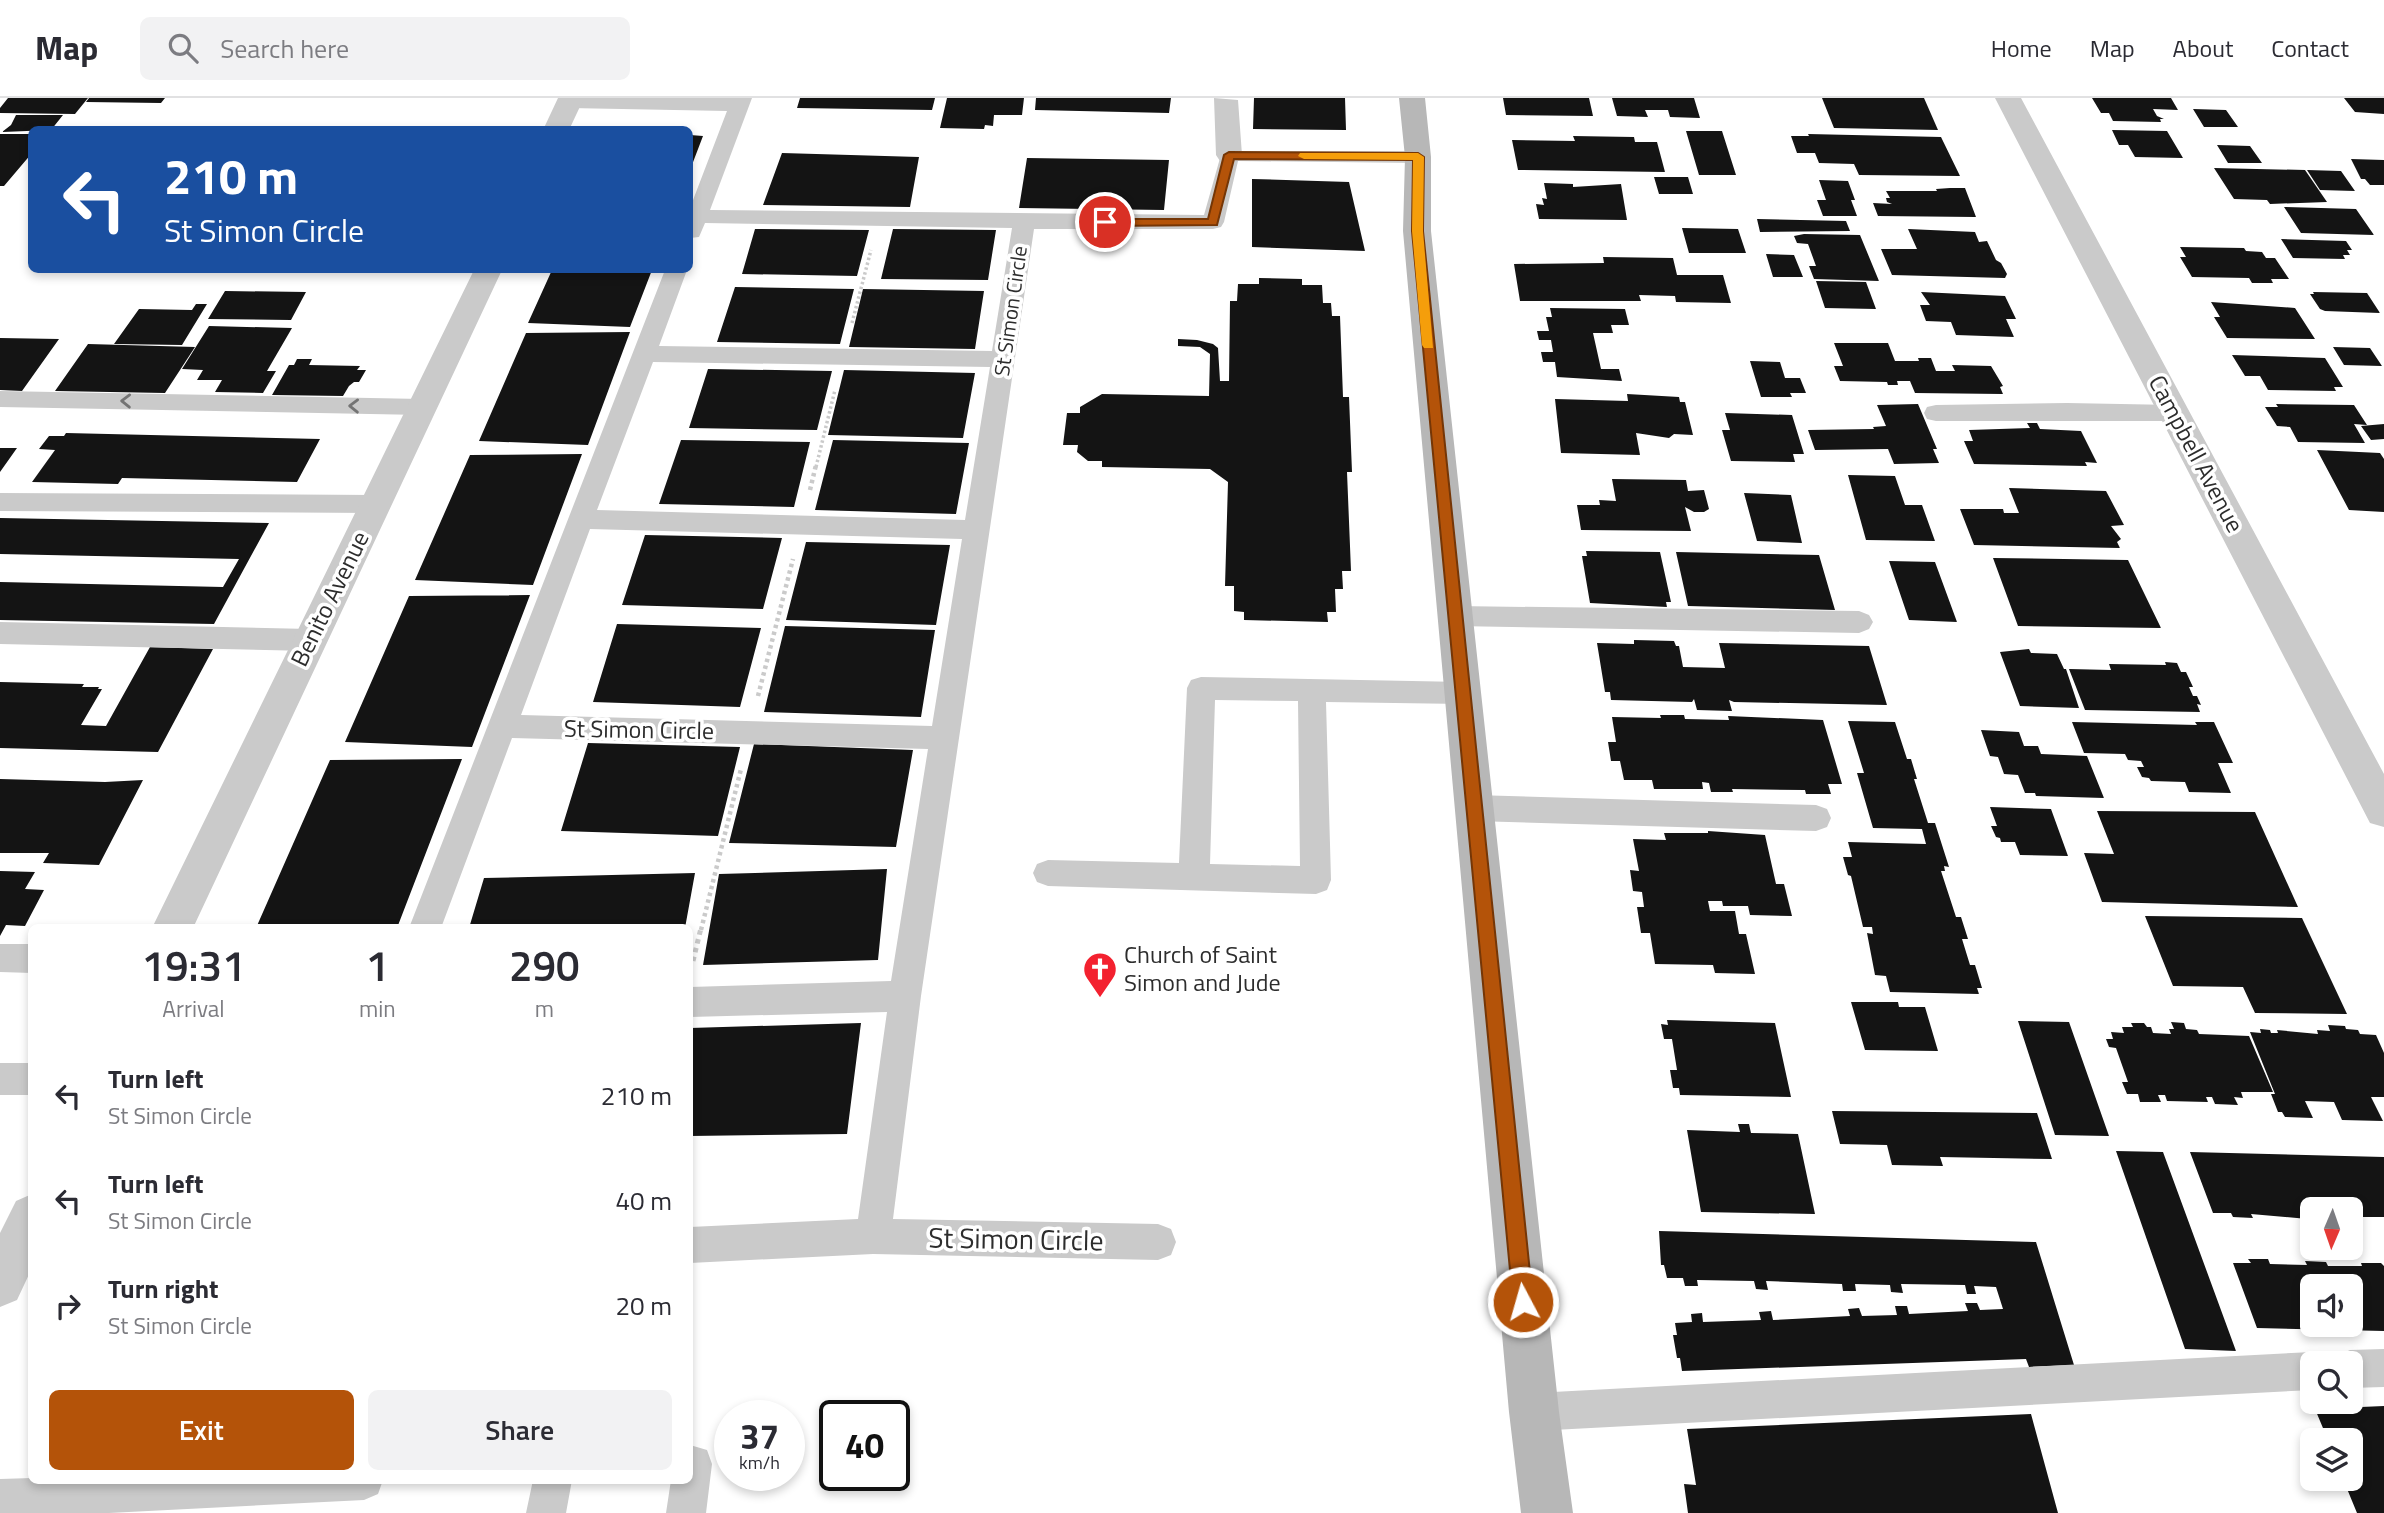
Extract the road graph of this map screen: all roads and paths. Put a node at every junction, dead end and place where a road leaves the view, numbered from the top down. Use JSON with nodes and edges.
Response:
{"nodes":[{"id":1,"x":1412,"y":98,"type":"edge"},
{"id":2,"x":2008,"y":98,"type":"edge"},
{"id":3,"x":1225,"y":99,"type":"edge"},
{"id":4,"x":570,"y":100,"type":"edge"},
{"id":5,"x":741,"y":101,"type":"edge"},
{"id":6,"x":558,"y":126,"type":"edge"},
{"id":7,"x":1229,"y":155,"type":"junction"},
{"id":8,"x":1418,"y":157,"type":"junction"},
{"id":9,"x":1024,"y":222,"type":"junction"},
{"id":10,"x":693,"y":225,"type":"edge"},
{"id":11,"x":873,"y":241,"type":"dead end"},
{"id":12,"x":487,"y":273,"type":"edge"},
{"id":13,"x":675,"y":273,"type":"edge"},
{"id":14,"x":850,"y":328,"type":"dead end"},
{"id":15,"x":644,"y":354,"type":"junction"},
{"id":16,"x":1004,"y":359,"type":"junction"},
{"id":17,"x":838,"y":382,"type":"dead end"},
{"id":18,"x":0,"y":399,"type":"edge"},
{"id":19,"x":422,"y":407,"type":"junction"},
{"id":20,"x":1936,"y":413,"type":"dead end"},
{"id":21,"x":2174,"y":413,"type":"junction"},
{"id":22,"x":808,"y":497,"type":"dead end"},
{"id":23,"x":0,"y":502,"type":"edge"},
{"id":24,"x":376,"y":504,"type":"junction"},
{"id":25,"x":581,"y":519,"type":"junction"},
{"id":26,"x":978,"y":530,"type":"junction"},
{"id":27,"x":794,"y":557,"type":"dead end"},
{"id":28,"x":1455,"y":616,"type":"junction"},
{"id":29,"x":1859,"y":622,"type":"dead end"},
{"id":30,"x":0,"y":632,"type":"edge"},
{"id":31,"x":310,"y":640,"type":"junction"},
{"id":32,"x":1312,"y":691,"type":"junction"},
{"id":33,"x":1463,"y":694,"type":"junction"},
{"id":34,"x":757,"y":699,"type":"dead end"},
{"id":35,"x":502,"y":726,"type":"junction"},
{"id":36,"x":944,"y":738,"type":"junction"},
{"id":37,"x":742,"y":765,"type":"dead end"},
{"id":38,"x":1474,"y":808,"type":"junction"},
{"id":39,"x":2384,"y":811,"type":"edge"},
{"id":40,"x":1816,"y":818,"type":"dead end"},
{"id":41,"x":1048,"y":873,"type":"dead end"},
{"id":42,"x":1194,"y":877,"type":"junction"},
{"id":43,"x":174,"y":924,"type":"edge"},
{"id":44,"x":427,"y":924,"type":"edge"},
{"id":45,"x":0,"y":958,"type":"edge"},
{"id":46,"x":28,"y":959,"type":"edge"},
{"id":47,"x":693,"y":961,"type":"edge"},
{"id":48,"x":905,"y":996,"type":"junction"},
{"id":49,"x":693,"y":1002,"type":"edge"},
{"id":50,"x":0,"y":1079,"type":"edge"},
{"id":51,"x":28,"y":1079,"type":"edge"},
{"id":52,"x":28,"y":1229,"type":"edge"},
{"id":53,"x":873,"y":1236,"type":"junction"},
{"id":54,"x":1158,"y":1242,"type":"dead end"},
{"id":55,"x":693,"y":1245,"type":"edge"},
{"id":56,"x":12,"y":1277,"type":"edge"},
{"id":57,"x":2384,"y":1368,"type":"edge"},
{"id":58,"x":2363,"y":1369,"type":"edge"},
{"id":59,"x":2300,"y":1372,"type":"edge"},
{"id":60,"x":1534,"y":1412,"type":"junction"},
{"id":61,"x":287,"y":1484,"type":"edge"},
{"id":62,"x":552,"y":1484,"type":"edge"},
{"id":63,"x":691,"y":1484,"type":"edge"},
{"id":64,"x":0,"y":1499,"type":"edge"},
{"id":65,"x":546,"y":1513,"type":"edge"},
{"id":66,"x":687,"y":1513,"type":"edge"},
{"id":67,"x":1547,"y":1513,"type":"edge"}],
"edges":[{"from":1,"to":8,"type":"street"},
{"from":2,"to":21,"type":"street","name":"Campbell Avenue"},
{"from":3,"to":7,"type":"street","name":"St Simon Circle"},
{"from":4,"to":5,"type":"lane"},
{"from":4,"to":6,"type":"street"},
{"from":5,"to":10,"type":"lane"},
{"from":7,"to":8,"type":"lane"},
{"from":7,"to":9,"type":"lane","name":"St Simon Circle"},
{"from":8,"to":28,"type":"street"},
{"from":9,"to":10,"type":"lane"},
{"from":9,"to":16,"type":"lane","name":"St Simon Circle"},
{"from":11,"to":14,"type":"path"},
{"from":12,"to":19,"type":"street","name":"Benito Avenue"},
{"from":13,"to":15,"type":"lane"},
{"from":15,"to":16,"type":"lane"},
{"from":15,"to":25,"type":"lane"},
{"from":16,"to":26,"type":"lane","name":"St Simon Circle"},
{"from":17,"to":22,"type":"path"},
{"from":19,"to":18,"type":"lane","one_way":true},
{"from":19,"to":24,"type":"street","name":"Benito Avenue"},
{"from":20,"to":21,"type":"lane"},
{"from":21,"to":39,"type":"street","name":"Campbell Avenue"},
{"from":23,"to":24,"type":"lane"},
{"from":24,"to":31,"type":"street","name":"Benito Avenue"},
{"from":25,"to":26,"type":"lane"},
{"from":25,"to":35,"type":"lane"},
{"from":26,"to":36,"type":"lane","name":"St Simon Circle"},
{"from":27,"to":34,"type":"path"},
{"from":28,"to":29,"type":"lane"},
{"from":28,"to":33,"type":"street"},
{"from":30,"to":31,"type":"lane"},
{"from":31,"to":43,"type":"street","name":"Benito Avenue"},
{"from":32,"to":33,"type":"lane"},
{"from":32,"to":42,"type":"lane"},
{"from":32,"to":42,"type":"lane"},
{"from":33,"to":38,"type":"street"},
{"from":35,"to":36,"type":"lane","name":"St Simon Circle"},
{"from":35,"to":44,"type":"lane"},
{"from":36,"to":48,"type":"lane","name":"St Simon Circle"},
{"from":37,"to":47,"type":"path"},
{"from":38,"to":40,"type":"lane"},
{"from":38,"to":60,"type":"street"},
{"from":41,"to":42,"type":"lane"},
{"from":45,"to":46,"type":"lane"},
{"from":48,"to":49,"type":"lane"},
{"from":48,"to":53,"type":"lane","name":"St Simon Circle"},
{"from":50,"to":51,"type":"lane"},
{"from":52,"to":56,"type":"street"},
{"from":53,"to":54,"type":"lane","name":"St Simon Circle"},
{"from":53,"to":55,"type":"lane","name":"St Simon Circle"},
{"from":57,"to":58,"type":"lane"},
{"from":59,"to":60,"type":"lane"},
{"from":60,"to":67,"type":"street"},
{"from":61,"to":64,"type":"lane"},
{"from":62,"to":65,"type":"lane"},
{"from":63,"to":66,"type":"lane"}]}
